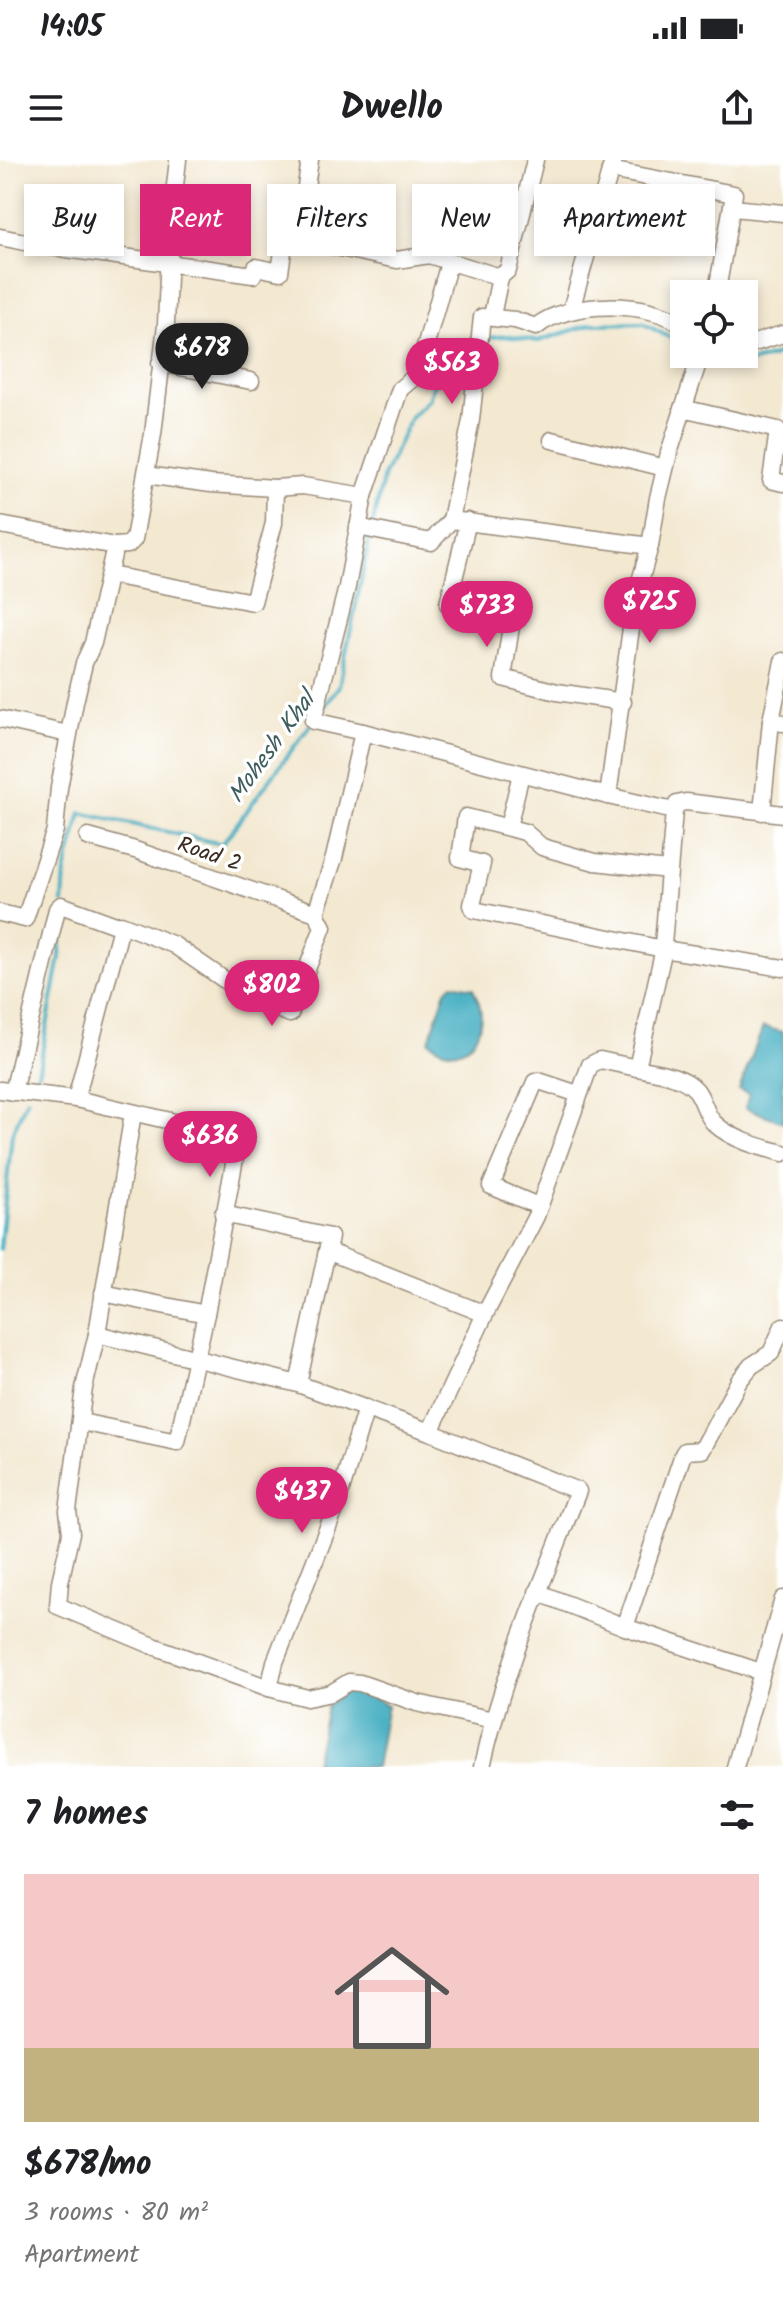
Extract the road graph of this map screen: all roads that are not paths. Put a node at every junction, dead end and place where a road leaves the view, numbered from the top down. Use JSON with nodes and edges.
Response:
{"nodes":[{"id":1,"x":178,"y":160,"type":"edge"},
{"id":2,"x":310,"y":160,"type":"edge"},
{"id":3,"x":535,"y":160,"type":"edge"},
{"id":4,"x":612,"y":165,"type":"edge"},
{"id":5,"x":306,"y":184,"type":"edge"},
{"id":6,"x":733,"y":208,"type":"junction"},
{"id":7,"x":783,"y":213,"type":"edge"},
{"id":8,"x":0,"y":237,"type":"edge"},
{"id":9,"x":449,"y":263,"type":"junction"},
{"id":10,"x":170,"y":264,"type":"junction"},
{"id":11,"x":500,"y":277,"type":"junction"},
{"id":12,"x":719,"y":280,"type":"edge"},
{"id":13,"x":571,"y":310,"type":"junction"},
{"id":14,"x":492,"y":316,"type":"junction"},
{"id":15,"x":670,"y":319,"type":"edge"},
{"id":16,"x":783,"y":334,"type":"edge"},
{"id":17,"x":758,"y":342,"type":"edge"},
{"id":18,"x":160,"y":363,"type":"junction"},
{"id":19,"x":696,"y":368,"type":"edge"},
{"id":20,"x":251,"y":381,"type":"dead end"},
{"id":21,"x":682,"y":408,"type":"junction"},
{"id":22,"x":552,"y":440,"type":"dead end"},
{"id":23,"x":665,"y":468,"type":"junction"},
{"id":24,"x":146,"y":475,"type":"junction"},
{"id":25,"x":783,"y":483,"type":"edge"},
{"id":26,"x":275,"y":488,"type":"junction"},
{"id":27,"x":364,"y":496,"type":"junction"},
{"id":28,"x":460,"y":520,"type":"junction"},
{"id":29,"x":0,"y":525,"type":"edge"},
{"id":30,"x":358,"y":527,"type":"junction"},
{"id":31,"x":115,"y":546,"type":"junction"},
{"id":32,"x":650,"y":546,"type":"junction"},
{"id":33,"x":110,"y":575,"type":"junction"},
{"id":34,"x":783,"y":661,"type":"edge"},
{"id":35,"x":623,"y":702,"type":"junction"},
{"id":36,"x":0,"y":719,"type":"edge"},
{"id":37,"x":777,"y":722,"type":"edge"},
{"id":38,"x":363,"y":732,"type":"junction"},
{"id":39,"x":68,"y":734,"type":"junction"},
{"id":40,"x":521,"y":774,"type":"junction"},
{"id":41,"x":608,"y":796,"type":"junction"},
{"id":42,"x":674,"y":811,"type":"junction"},
{"id":43,"x":762,"y":812,"type":"junction"},
{"id":44,"x":783,"y":814,"type":"edge"},
{"id":45,"x":508,"y":827,"type":"junction"},
{"id":46,"x":88,"y":837,"type":"dead end"},
{"id":47,"x":668,"y":870,"type":"junction"},
{"id":48,"x":0,"y":913,"type":"edge"},
{"id":49,"x":316,"y":913,"type":"junction"},
{"id":50,"x":121,"y":927,"type":"junction"},
{"id":51,"x":663,"y":949,"type":"junction"},
{"id":52,"x":783,"y":968,"type":"edge"},
{"id":53,"x":637,"y":1068,"type":"junction"},
{"id":54,"x":6,"y":1091,"type":"edge"},
{"id":55,"x":578,"y":1094,"type":"junction"},
{"id":56,"x":76,"y":1099,"type":"junction"},
{"id":57,"x":133,"y":1113,"type":"junction"},
{"id":58,"x":783,"y":1153,"type":"edge"},
{"id":59,"x":538,"y":1206,"type":"junction"},
{"id":60,"x":223,"y":1214,"type":"junction"},
{"id":61,"x":327,"y":1251,"type":"junction"},
{"id":62,"x":103,"y":1293,"type":"junction"},
{"id":63,"x":206,"y":1314,"type":"junction"},
{"id":64,"x":485,"y":1314,"type":"junction"},
{"id":65,"x":783,"y":1326,"type":"edge"},
{"id":66,"x":97,"y":1334,"type":"junction"},
{"id":67,"x":195,"y":1356,"type":"junction"},
{"id":68,"x":298,"y":1384,"type":"junction"},
{"id":69,"x":366,"y":1408,"type":"junction"},
{"id":70,"x":81,"y":1422,"type":"junction"},
{"id":71,"x":430,"y":1432,"type":"junction"},
{"id":72,"x":537,"y":1592,"type":"junction"},
{"id":73,"x":783,"y":1599,"type":"edge"},
{"id":74,"x":625,"y":1627,"type":"junction"},
{"id":75,"x":761,"y":1672,"type":"junction"},
{"id":76,"x":269,"y":1688,"type":"junction"},
{"id":77,"x":493,"y":1720,"type":"junction"},
{"id":78,"x":482,"y":1767,"type":"edge"},
{"id":79,"x":735,"y":1767,"type":"edge"}],
"edges":[{"from":1,"to":10,"type":"street"},
{"from":2,"to":5,"type":"street"},
{"from":3,"to":11,"type":"street"},
{"from":4,"to":6,"type":"street"},
{"from":4,"to":13,"type":"street"},
{"from":6,"to":7,"type":"street"},
{"from":6,"to":12,"type":"street"},
{"from":8,"to":10,"type":"street"},
{"from":9,"to":10,"type":"street"},
{"from":9,"to":11,"type":"street"},
{"from":9,"to":27,"type":"street"},
{"from":10,"to":18,"type":"street"},
{"from":11,"to":14,"type":"street"},
{"from":13,"to":14,"type":"street"},
{"from":13,"to":15,"type":"street"},
{"from":14,"to":28,"type":"street"},
{"from":16,"to":17,"type":"street"},
{"from":18,"to":20,"type":"street"},
{"from":18,"to":24,"type":"street"},
{"from":19,"to":21,"type":"street"},
{"from":21,"to":23,"type":"street"},
{"from":21,"to":25,"type":"street"},
{"from":22,"to":23,"type":"street"},
{"from":23,"to":32,"type":"street"},
{"from":24,"to":26,"type":"street"},
{"from":24,"to":31,"type":"street"},
{"from":26,"to":27,"type":"street"},
{"from":26,"to":33,"type":"street"},
{"from":27,"to":30,"type":"street"},
{"from":28,"to":30,"type":"street"},
{"from":28,"to":32,"type":"street"},
{"from":28,"to":35,"type":"street"},
{"from":29,"to":31,"type":"street"},
{"from":30,"to":38,"type":"street"},
{"from":31,"to":33,"type":"street"},
{"from":32,"to":35,"type":"street"},
{"from":33,"to":39,"type":"street"},
{"from":34,"to":37,"type":"street"},
{"from":35,"to":41,"type":"street"},
{"from":36,"to":39,"type":"street"},
{"from":37,"to":43,"type":"street"},
{"from":38,"to":40,"type":"street"},
{"from":38,"to":49,"type":"street"},
{"from":39,"to":48,"type":"street"},
{"from":40,"to":41,"type":"street"},
{"from":40,"to":45,"type":"street"},
{"from":41,"to":42,"type":"street"},
{"from":42,"to":43,"type":"street"},
{"from":42,"to":47,"type":"street"},
{"from":43,"to":44,"type":"street"},
{"from":45,"to":47,"type":"street"},
{"from":45,"to":51,"type":"street"},
{"from":46,"to":49,"type":"street","name":"Road 2"},
{"from":47,"to":51,"type":"street"},
{"from":49,"to":50,"type":"street"},
{"from":50,"to":54,"type":"street"},
{"from":50,"to":56,"type":"street"},
{"from":51,"to":52,"type":"street"},
{"from":51,"to":53,"type":"street"},
{"from":53,"to":55,"type":"street"},
{"from":53,"to":58,"type":"street"},
{"from":54,"to":56,"type":"street"},
{"from":55,"to":59,"type":"street"},
{"from":55,"to":59,"type":"street"},
{"from":56,"to":57,"type":"street"},
{"from":57,"to":60,"type":"street"},
{"from":57,"to":62,"type":"street"},
{"from":59,"to":64,"type":"street"},
{"from":60,"to":61,"type":"street"},
{"from":60,"to":63,"type":"street"},
{"from":61,"to":64,"type":"street"},
{"from":61,"to":68,"type":"street"},
{"from":62,"to":63,"type":"street"},
{"from":62,"to":66,"type":"street"},
{"from":63,"to":67,"type":"street"},
{"from":64,"to":71,"type":"street"},
{"from":65,"to":74,"type":"street"},
{"from":66,"to":67,"type":"street"},
{"from":66,"to":70,"type":"street"},
{"from":67,"to":68,"type":"street"},
{"from":67,"to":70,"type":"street"},
{"from":68,"to":69,"type":"street"},
{"from":69,"to":71,"type":"street"},
{"from":69,"to":76,"type":"street"},
{"from":70,"to":76,"type":"street"},
{"from":71,"to":72,"type":"street"},
{"from":72,"to":74,"type":"street"},
{"from":72,"to":77,"type":"street"},
{"from":73,"to":75,"type":"street"},
{"from":74,"to":75,"type":"street"},
{"from":75,"to":79,"type":"street"},
{"from":76,"to":77,"type":"street"},
{"from":77,"to":78,"type":"street"}]}
